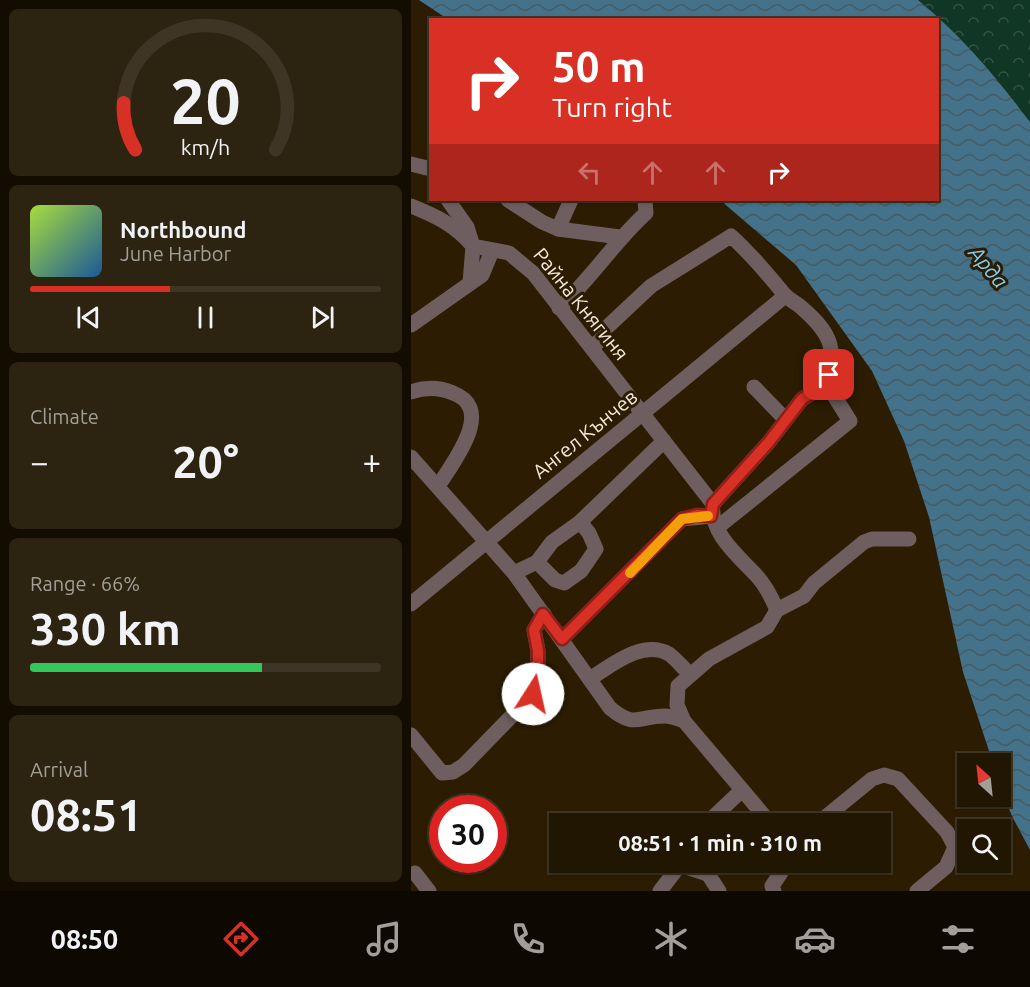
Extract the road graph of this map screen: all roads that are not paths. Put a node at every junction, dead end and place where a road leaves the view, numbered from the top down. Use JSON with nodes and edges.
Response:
{"nodes":[{"id":1,"x":448,"y":201,"type":"edge"},
{"id":2,"x":510,"y":201,"type":"edge"},
{"id":3,"x":571,"y":201,"type":"edge"},
{"id":4,"x":411,"y":206,"type":"edge"},
{"id":5,"x":646,"y":206,"type":"edge"},
{"id":6,"x":558,"y":229,"type":"junction"},
{"id":7,"x":619,"y":237,"type":"junction"},
{"id":8,"x":473,"y":246,"type":"junction"},
{"id":9,"x":492,"y":251,"type":"junction"},
{"id":10,"x":470,"y":283,"type":"junction"},
{"id":11,"x":785,"y":296,"type":"junction"},
{"id":12,"x":559,"y":308,"type":"junction"},
{"id":13,"x":411,"y":325,"type":"edge"},
{"id":14,"x":591,"y":347,"type":"junction"},
{"id":15,"x":754,"y":387,"type":"dead end"},
{"id":16,"x":826,"y":389,"type":"junction"},
{"id":17,"x":411,"y":392,"type":"edge"},
{"id":18,"x":642,"y":414,"type":"junction"},
{"id":19,"x":785,"y":419,"type":"junction"},
{"id":20,"x":664,"y":441,"type":"junction"},
{"id":21,"x":411,"y":457,"type":"edge"},
{"id":22,"x":439,"y":485,"type":"junction"},
{"id":23,"x":714,"y":516,"type":"junction"},
{"id":24,"x":580,"y":522,"type":"junction"},
{"id":25,"x":909,"y":539,"type":"dead end"},
{"id":26,"x":485,"y":543,"type":"junction"},
{"id":27,"x":537,"y":562,"type":"junction"},
{"id":28,"x":514,"y":573,"type":"junction"},
{"id":29,"x":411,"y":604,"type":"edge"},
{"id":30,"x":777,"y":610,"type":"junction"},
{"id":31,"x":543,"y":614,"type":"junction"},
{"id":32,"x":562,"y":639,"type":"junction"},
{"id":33,"x":690,"y":674,"type":"junction"},
{"id":34,"x":591,"y":678,"type":"junction"},
{"id":35,"x":684,"y":721,"type":"junction"},
{"id":36,"x":411,"y":735,"type":"edge"},
{"id":37,"x":742,"y":790,"type":"junction"},
{"id":38,"x":718,"y":813,"type":"edge"},
{"id":39,"x":762,"y":813,"type":"edge"},
{"id":40,"x":830,"y":813,"type":"edge"},
{"id":41,"x":415,"y":873,"type":"dead end"},
{"id":42,"x":674,"y":873,"type":"edge"},
{"id":43,"x":705,"y":873,"type":"edge"},
{"id":44,"x":779,"y":873,"type":"edge"},
{"id":45,"x":429,"y":891,"type":"edge"},
{"id":46,"x":660,"y":891,"type":"edge"},
{"id":47,"x":719,"y":891,"type":"edge"},
{"id":48,"x":774,"y":891,"type":"edge"},
{"id":49,"x":917,"y":891,"type":"edge"}],
"edges":[{"from":1,"to":8,"type":"street"},
{"from":2,"to":6,"type":"street"},
{"from":3,"to":6,"type":"street"},
{"from":4,"to":8,"type":"street","name":"Райна Княгиня"},
{"from":5,"to":7,"type":"street"},
{"from":6,"to":7,"type":"street"},
{"from":7,"to":12,"type":"street"},
{"from":8,"to":9,"type":"street","name":"Райна Княгиня"},
{"from":8,"to":10,"type":"street"},
{"from":9,"to":10,"type":"street"},
{"from":9,"to":12,"type":"street","name":"Райна Княгиня"},
{"from":10,"to":13,"type":"street"},
{"from":11,"to":14,"type":"street"},
{"from":11,"to":16,"type":"street"},
{"from":11,"to":18,"type":"street","name":"Ангел Кънчев"},
{"from":12,"to":14,"type":"street","name":"Райна Княгиня"},
{"from":14,"to":18,"type":"street","name":"Райна Княгиня"},
{"from":15,"to":19,"type":"street"},
{"from":16,"to":19,"type":"street"},
{"from":16,"to":23,"type":"street"},
{"from":17,"to":22,"type":"street"},
{"from":18,"to":20,"type":"street","name":"Райна Княгиня"},
{"from":18,"to":26,"type":"street","name":"Ангел Кънчев"},
{"from":19,"to":23,"type":"street"},
{"from":20,"to":23,"type":"street","name":"Райна Княгиня"},
{"from":20,"to":24,"type":"street"},
{"from":21,"to":22,"type":"street"},
{"from":22,"to":26,"type":"street"},
{"from":23,"to":30,"type":"street","name":"Райна Княгиня"},
{"from":23,"to":32,"type":"street"},
{"from":24,"to":27,"type":"street"},
{"from":24,"to":27,"type":"street"},
{"from":25,"to":30,"type":"street"},
{"from":26,"to":28,"type":"street"},
{"from":26,"to":29,"type":"street","name":"Ангел Кънчев"},
{"from":27,"to":28,"type":"street"},
{"from":28,"to":31,"type":"street"},
{"from":30,"to":33,"type":"street"},
{"from":31,"to":32,"type":"street"},
{"from":31,"to":36,"type":"street"},
{"from":32,"to":34,"type":"street"},
{"from":33,"to":34,"type":"street"},
{"from":33,"to":35,"type":"street"},
{"from":34,"to":35,"type":"street"},
{"from":35,"to":37,"type":"street"},
{"from":37,"to":38,"type":"street"},
{"from":37,"to":39,"type":"street"},
{"from":40,"to":49,"type":"street"},
{"from":41,"to":45,"type":"street"},
{"from":42,"to":46,"type":"street"},
{"from":43,"to":47,"type":"street"},
{"from":44,"to":48,"type":"street"}]}
